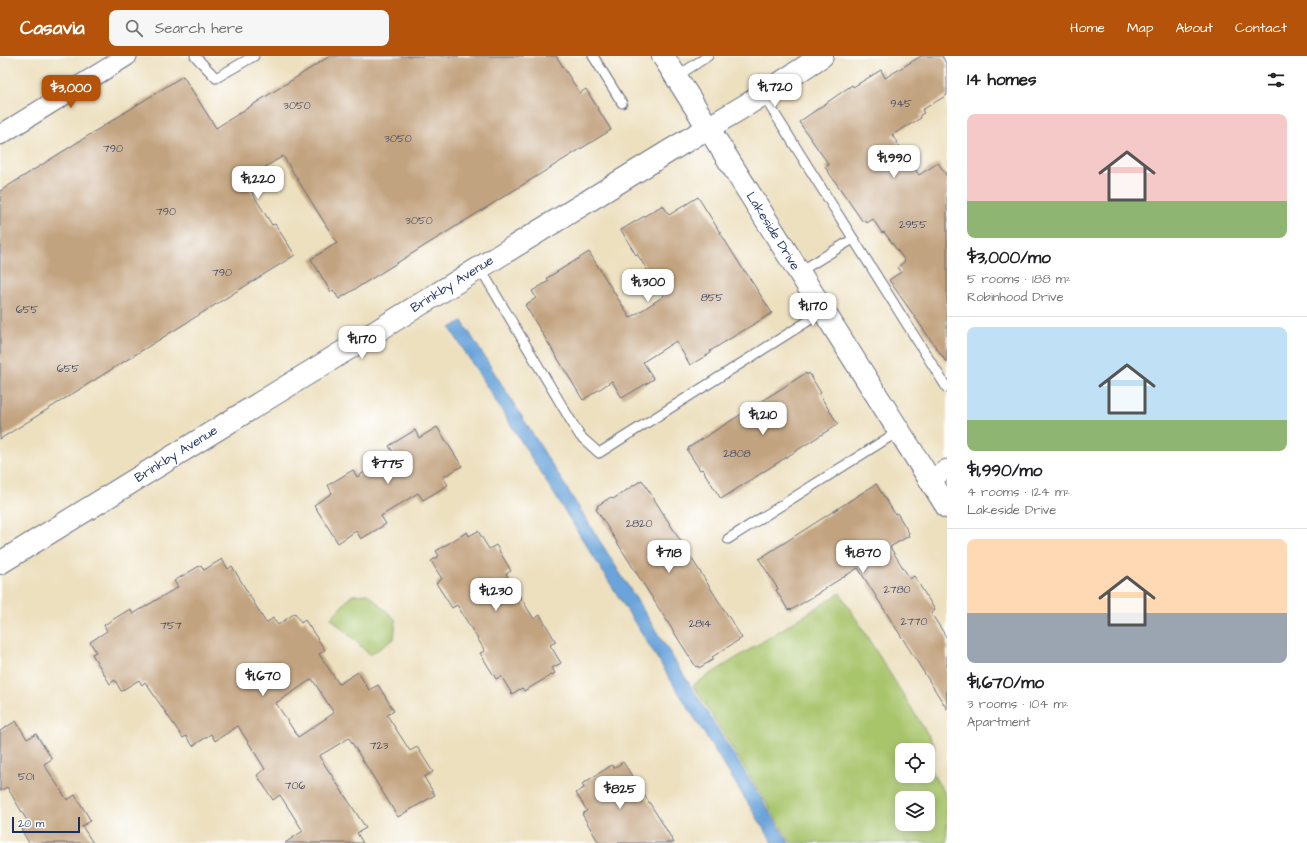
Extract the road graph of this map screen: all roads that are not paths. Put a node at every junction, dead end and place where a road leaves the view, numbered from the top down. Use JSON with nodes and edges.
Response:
{"nodes":[{"id":1,"x":195,"y":56,"type":"edge"},
{"id":2,"x":254,"y":56,"type":"edge"},
{"id":3,"x":593,"y":56,"type":"edge"},
{"id":4,"x":663,"y":56,"type":"edge"},
{"id":5,"x":708,"y":56,"type":"edge"},
{"id":6,"x":118,"y":58,"type":"edge"},
{"id":7,"x":813,"y":59,"type":"edge"},
{"id":8,"x":676,"y":76,"type":"junction"},
{"id":9,"x":763,"y":95,"type":"junction"},
{"id":10,"x":622,"y":103,"type":"dead end"},
{"id":11,"x":708,"y":128,"type":"junction"},
{"id":12,"x":0,"y":135,"type":"edge"},
{"id":13,"x":853,"y":239,"type":"junction"},
{"id":14,"x":480,"y":267,"type":"junction"},
{"id":15,"x":799,"y":272,"type":"junction"},
{"id":16,"x":824,"y":311,"type":"junction"},
{"id":17,"x":947,"y":388,"type":"edge"},
{"id":18,"x":899,"y":431,"type":"junction"},
{"id":19,"x":938,"y":474,"type":"edge"},
{"id":20,"x":947,"y":507,"type":"edge"},
{"id":21,"x":728,"y":539,"type":"dead end"},
{"id":22,"x":0,"y":563,"type":"edge"}],
"edges":[{"from":1,"to":2,"type":"lane"},
{"from":3,"to":10,"type":"lane"},
{"from":4,"to":8,"type":"street","name":"Lakeside Drive"},
{"from":5,"to":8,"type":"lane"},
{"from":6,"to":12,"type":"street"},
{"from":7,"to":9,"type":"street","name":"Brinkby Avenue"},
{"from":8,"to":11,"type":"street","name":"Lakeside Drive"},
{"from":9,"to":11,"type":"street","name":"Brinkby Avenue"},
{"from":9,"to":13,"type":"lane"},
{"from":11,"to":14,"type":"street","name":"Brinkby Avenue"},
{"from":11,"to":15,"type":"street","name":"Lakeside Drive"},
{"from":13,"to":15,"type":"lane"},
{"from":13,"to":17,"type":"lane"},
{"from":14,"to":16,"type":"lane"},
{"from":14,"to":22,"type":"street","name":"Brinkby Avenue"},
{"from":15,"to":16,"type":"street","name":"Lakeside Drive"},
{"from":16,"to":18,"type":"street","name":"Lakeside Drive"},
{"from":18,"to":19,"type":"street","name":"Lakeside Drive"},
{"from":18,"to":21,"type":"lane"},
{"from":19,"to":20,"type":"street","name":"Lakeside Drive"}]}
